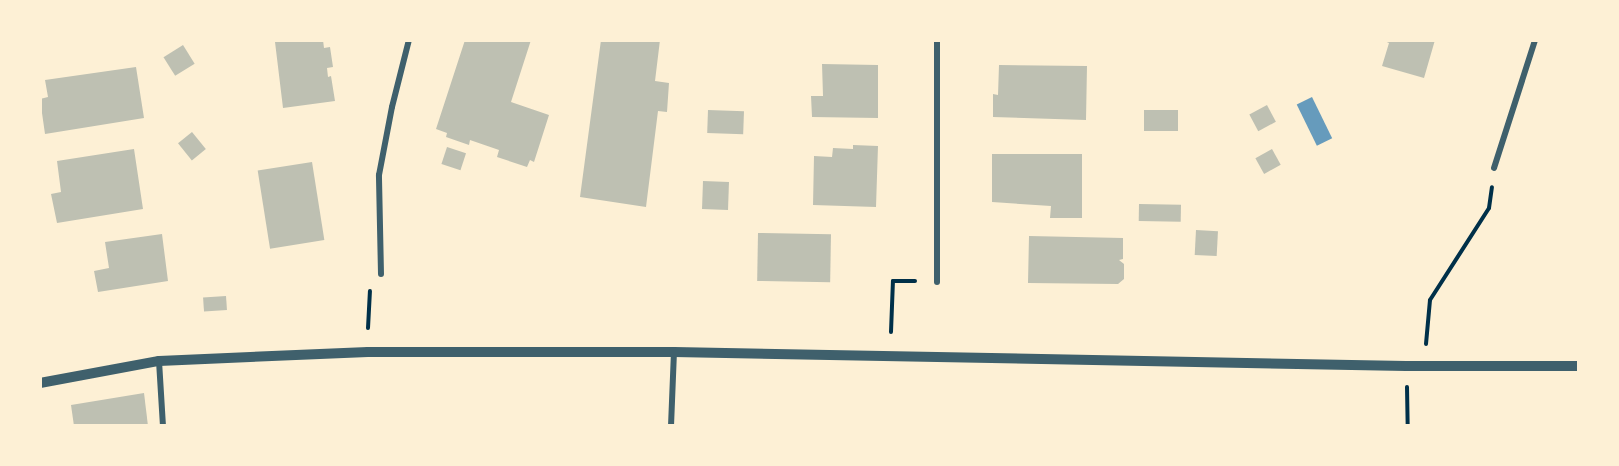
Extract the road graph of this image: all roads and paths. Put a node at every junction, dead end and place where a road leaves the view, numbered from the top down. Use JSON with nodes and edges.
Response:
{"nodes":[{"id":1,"x":409,"y":40,"type":"edge"},
{"id":2,"x":936,"y":40,"type":"edge"},
{"id":3,"x":1535,"y":40,"type":"edge"},
{"id":4,"x":1494,"y":168,"type":"joint"},
{"id":5,"x":381,"y":274,"type":"joint"},
{"id":6,"x":937,"y":282,"type":"joint"},
{"id":7,"x":368,"y":352,"type":"junction"},
{"id":8,"x":674,"y":352,"type":"junction"},
{"id":9,"x":890,"y":356,"type":"junction"},
{"id":10,"x":159,"y":361,"type":"junction"},
{"id":11,"x":1406,"y":366,"type":"junction"},
{"id":12,"x":1424,"y":366,"type":"junction"},
{"id":13,"x":1578,"y":366,"type":"edge"},
{"id":14,"x":40,"y":383,"type":"edge"},
{"id":15,"x":163,"y":426,"type":"edge"},
{"id":16,"x":671,"y":426,"type":"edge"},
{"id":17,"x":1408,"y":426,"type":"edge"}],
"edges":[{"from":1,"to":5,"type":"street"},
{"from":2,"to":6,"type":"street"},
{"from":3,"to":4,"type":"street"},
{"from":4,"to":12,"type":"path"},
{"from":5,"to":7,"type":"path"},
{"from":6,"to":9,"type":"path"},
{"from":7,"to":8,"type":"street"},
{"from":7,"to":10,"type":"street"},
{"from":8,"to":9,"type":"street"},
{"from":8,"to":16,"type":"street"},
{"from":9,"to":11,"type":"street"},
{"from":10,"to":14,"type":"street"},
{"from":10,"to":15,"type":"street"},
{"from":11,"to":12,"type":"street"},
{"from":11,"to":17,"type":"path"},
{"from":12,"to":13,"type":"street"}]}
